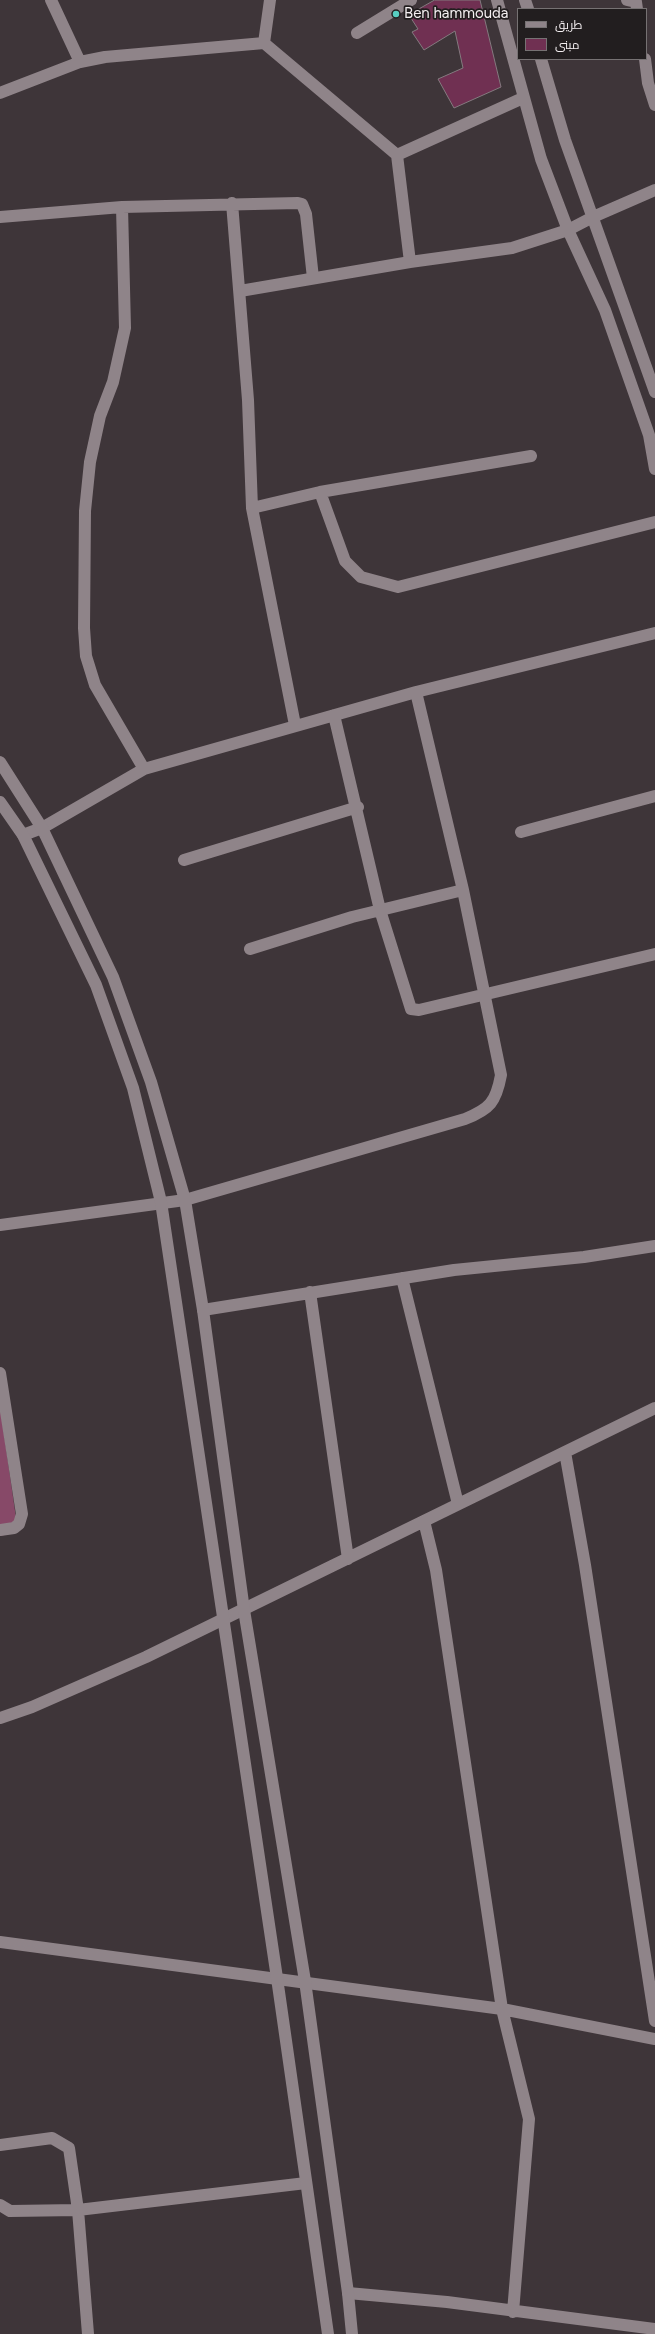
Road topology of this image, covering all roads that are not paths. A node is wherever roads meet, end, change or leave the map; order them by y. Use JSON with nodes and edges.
{"nodes":[{"id":1,"x":51,"y":0,"type":"edge"},
{"id":2,"x":270,"y":0,"type":"edge"},
{"id":3,"x":411,"y":0,"type":"edge"},
{"id":4,"x":497,"y":0,"type":"edge"},
{"id":5,"x":357,"y":33,"type":"dead end"},
{"id":6,"x":264,"y":43,"type":"junction"},
{"id":7,"x":541,"y":60,"type":"edge"},
{"id":8,"x":644,"y":60,"type":"edge"},
{"id":9,"x":80,"y":62,"type":"junction"},
{"id":10,"x":0,"y":93,"type":"edge"},
{"id":11,"x":523,"y":98,"type":"junction"},
{"id":12,"x":655,"y":105,"type":"edge"},
{"id":13,"x":397,"y":155,"type":"junction"},
{"id":14,"x":655,"y":190,"type":"edge"},
{"id":15,"x":232,"y":203,"type":"junction"},
{"id":16,"x":122,"y":208,"type":"junction"},
{"id":17,"x":0,"y":216,"type":"edge"},
{"id":18,"x":592,"y":217,"type":"junction"},
{"id":19,"x":568,"y":230,"type":"junction"},
{"id":20,"x":410,"y":262,"type":"junction"},
{"id":21,"x":313,"y":278,"type":"junction"},
{"id":22,"x":240,"y":291,"type":"junction"},
{"id":23,"x":655,"y":392,"type":"edge"},
{"id":24,"x":531,"y":456,"type":"dead end"},
{"id":25,"x":655,"y":469,"type":"edge"},
{"id":26,"x":320,"y":492,"type":"junction"},
{"id":27,"x":252,"y":508,"type":"junction"},
{"id":28,"x":655,"y":522,"type":"edge"},
{"id":29,"x":655,"y":633,"type":"edge"},
{"id":30,"x":416,"y":692,"type":"junction"},
{"id":31,"x":334,"y":715,"type":"junction"},
{"id":32,"x":295,"y":725,"type":"junction"},
{"id":33,"x":0,"y":762,"type":"edge"},
{"id":34,"x":144,"y":769,"type":"junction"},
{"id":35,"x":655,"y":796,"type":"edge"},
{"id":36,"x":0,"y":802,"type":"edge"},
{"id":37,"x":358,"y":807,"type":"junction"},
{"id":38,"x":42,"y":828,"type":"junction"},
{"id":39,"x":521,"y":832,"type":"dead end"},
{"id":40,"x":23,"y":836,"type":"junction"},
{"id":41,"x":184,"y":860,"type":"dead end"},
{"id":42,"x":462,"y":890,"type":"junction"},
{"id":43,"x":380,"y":910,"type":"junction"},
{"id":44,"x":250,"y":949,"type":"dead end"},
{"id":45,"x":655,"y":954,"type":"edge"},
{"id":46,"x":484,"y":994,"type":"junction"},
{"id":47,"x":185,"y":1200,"type":"junction"},
{"id":48,"x":162,"y":1202,"type":"junction"},
{"id":49,"x":0,"y":1225,"type":"edge"},
{"id":50,"x":655,"y":1246,"type":"edge"},
{"id":51,"x":402,"y":1278,"type":"junction"},
{"id":52,"x":310,"y":1292,"type":"junction"},
{"id":53,"x":203,"y":1310,"type":"junction"},
{"id":54,"x":0,"y":1373,"type":"edge"},
{"id":55,"x":655,"y":1408,"type":"edge"},
{"id":56,"x":565,"y":1452,"type":"junction"},
{"id":57,"x":458,"y":1504,"type":"junction"},
{"id":58,"x":424,"y":1521,"type":"junction"},
{"id":59,"x":0,"y":1530,"type":"edge"},
{"id":60,"x":348,"y":1559,"type":"junction"},
{"id":61,"x":244,"y":1610,"type":"junction"},
{"id":62,"x":222,"y":1620,"type":"junction"},
{"id":63,"x":0,"y":1718,"type":"edge"},
{"id":64,"x":0,"y":1942,"type":"edge"},
{"id":65,"x":277,"y":1978,"type":"junction"},
{"id":66,"x":305,"y":1981,"type":"junction"},
{"id":67,"x":502,"y":2009,"type":"junction"},
{"id":68,"x":655,"y":2021,"type":"edge"},
{"id":69,"x":655,"y":2039,"type":"edge"},
{"id":70,"x":0,"y":2145,"type":"edge"},
{"id":71,"x":306,"y":2183,"type":"junction"},
{"id":72,"x":0,"y":2205,"type":"edge"},
{"id":73,"x":78,"y":2210,"type":"junction"},
{"id":74,"x":348,"y":2293,"type":"junction"},
{"id":75,"x":513,"y":2312,"type":"junction"},
{"id":76,"x":597,"y":2328,"type":"edge"},
{"id":77,"x":655,"y":2329,"type":"edge"},
{"id":78,"x":88,"y":2334,"type":"edge"},
{"id":79,"x":328,"y":2334,"type":"edge"},
{"id":80,"x":352,"y":2334,"type":"edge"}],
"edges":[{"from":1,"to":9,"type":"street"},
{"from":2,"to":6,"type":"street"},
{"from":3,"to":5,"type":"street"},
{"from":4,"to":11,"type":"street"},
{"from":6,"to":9,"type":"street"},
{"from":6,"to":13,"type":"street"},
{"from":7,"to":18,"type":"street"},
{"from":8,"to":12,"type":"street"},
{"from":9,"to":10,"type":"street"},
{"from":11,"to":13,"type":"street"},
{"from":11,"to":19,"type":"street"},
{"from":13,"to":20,"type":"street"},
{"from":14,"to":18,"type":"street"},
{"from":15,"to":16,"type":"street"},
{"from":15,"to":21,"type":"street"},
{"from":15,"to":22,"type":"street"},
{"from":16,"to":17,"type":"street"},
{"from":16,"to":34,"type":"street"},
{"from":18,"to":19,"type":"street"},
{"from":18,"to":23,"type":"street"},
{"from":19,"to":20,"type":"street"},
{"from":19,"to":25,"type":"street"},
{"from":20,"to":21,"type":"street"},
{"from":21,"to":22,"type":"street"},
{"from":22,"to":27,"type":"street"},
{"from":24,"to":26,"type":"street"},
{"from":26,"to":27,"type":"street"},
{"from":26,"to":28,"type":"street"},
{"from":27,"to":32,"type":"street"},
{"from":29,"to":30,"type":"street"},
{"from":30,"to":31,"type":"street"},
{"from":30,"to":42,"type":"street"},
{"from":31,"to":32,"type":"street"},
{"from":31,"to":37,"type":"street"},
{"from":32,"to":34,"type":"street"},
{"from":33,"to":38,"type":"street"},
{"from":34,"to":38,"type":"street"},
{"from":35,"to":39,"type":"street"},
{"from":36,"to":40,"type":"street"},
{"from":37,"to":41,"type":"street"},
{"from":37,"to":43,"type":"street"},
{"from":38,"to":40,"type":"street"},
{"from":38,"to":47,"type":"street"},
{"from":40,"to":48,"type":"street"},
{"from":42,"to":43,"type":"street"},
{"from":42,"to":46,"type":"street"},
{"from":43,"to":44,"type":"street"},
{"from":43,"to":46,"type":"street"},
{"from":45,"to":46,"type":"street"},
{"from":46,"to":47,"type":"street"},
{"from":47,"to":48,"type":"street"},
{"from":47,"to":53,"type":"street"},
{"from":48,"to":49,"type":"street"},
{"from":48,"to":62,"type":"street"},
{"from":50,"to":51,"type":"street"},
{"from":51,"to":52,"type":"street"},
{"from":51,"to":57,"type":"street"},
{"from":52,"to":53,"type":"street"},
{"from":52,"to":60,"type":"street"},
{"from":53,"to":61,"type":"street"},
{"from":54,"to":59,"type":"street"},
{"from":55,"to":56,"type":"street"},
{"from":56,"to":57,"type":"street"},
{"from":56,"to":68,"type":"street"},
{"from":57,"to":58,"type":"street"},
{"from":58,"to":60,"type":"street"},
{"from":58,"to":67,"type":"street"},
{"from":60,"to":61,"type":"street"},
{"from":61,"to":62,"type":"street"},
{"from":61,"to":66,"type":"street"},
{"from":62,"to":63,"type":"street"},
{"from":62,"to":65,"type":"street"},
{"from":64,"to":65,"type":"street"},
{"from":65,"to":66,"type":"street"},
{"from":65,"to":71,"type":"street"},
{"from":66,"to":67,"type":"street"},
{"from":66,"to":74,"type":"street"},
{"from":67,"to":69,"type":"street"},
{"from":67,"to":75,"type":"street"},
{"from":70,"to":73,"type":"street"},
{"from":71,"to":73,"type":"street"},
{"from":71,"to":79,"type":"street"},
{"from":72,"to":73,"type":"street"},
{"from":73,"to":78,"type":"street"},
{"from":74,"to":75,"type":"street"},
{"from":74,"to":80,"type":"street"},
{"from":75,"to":76,"type":"street"},
{"from":76,"to":77,"type":"street"}]}
